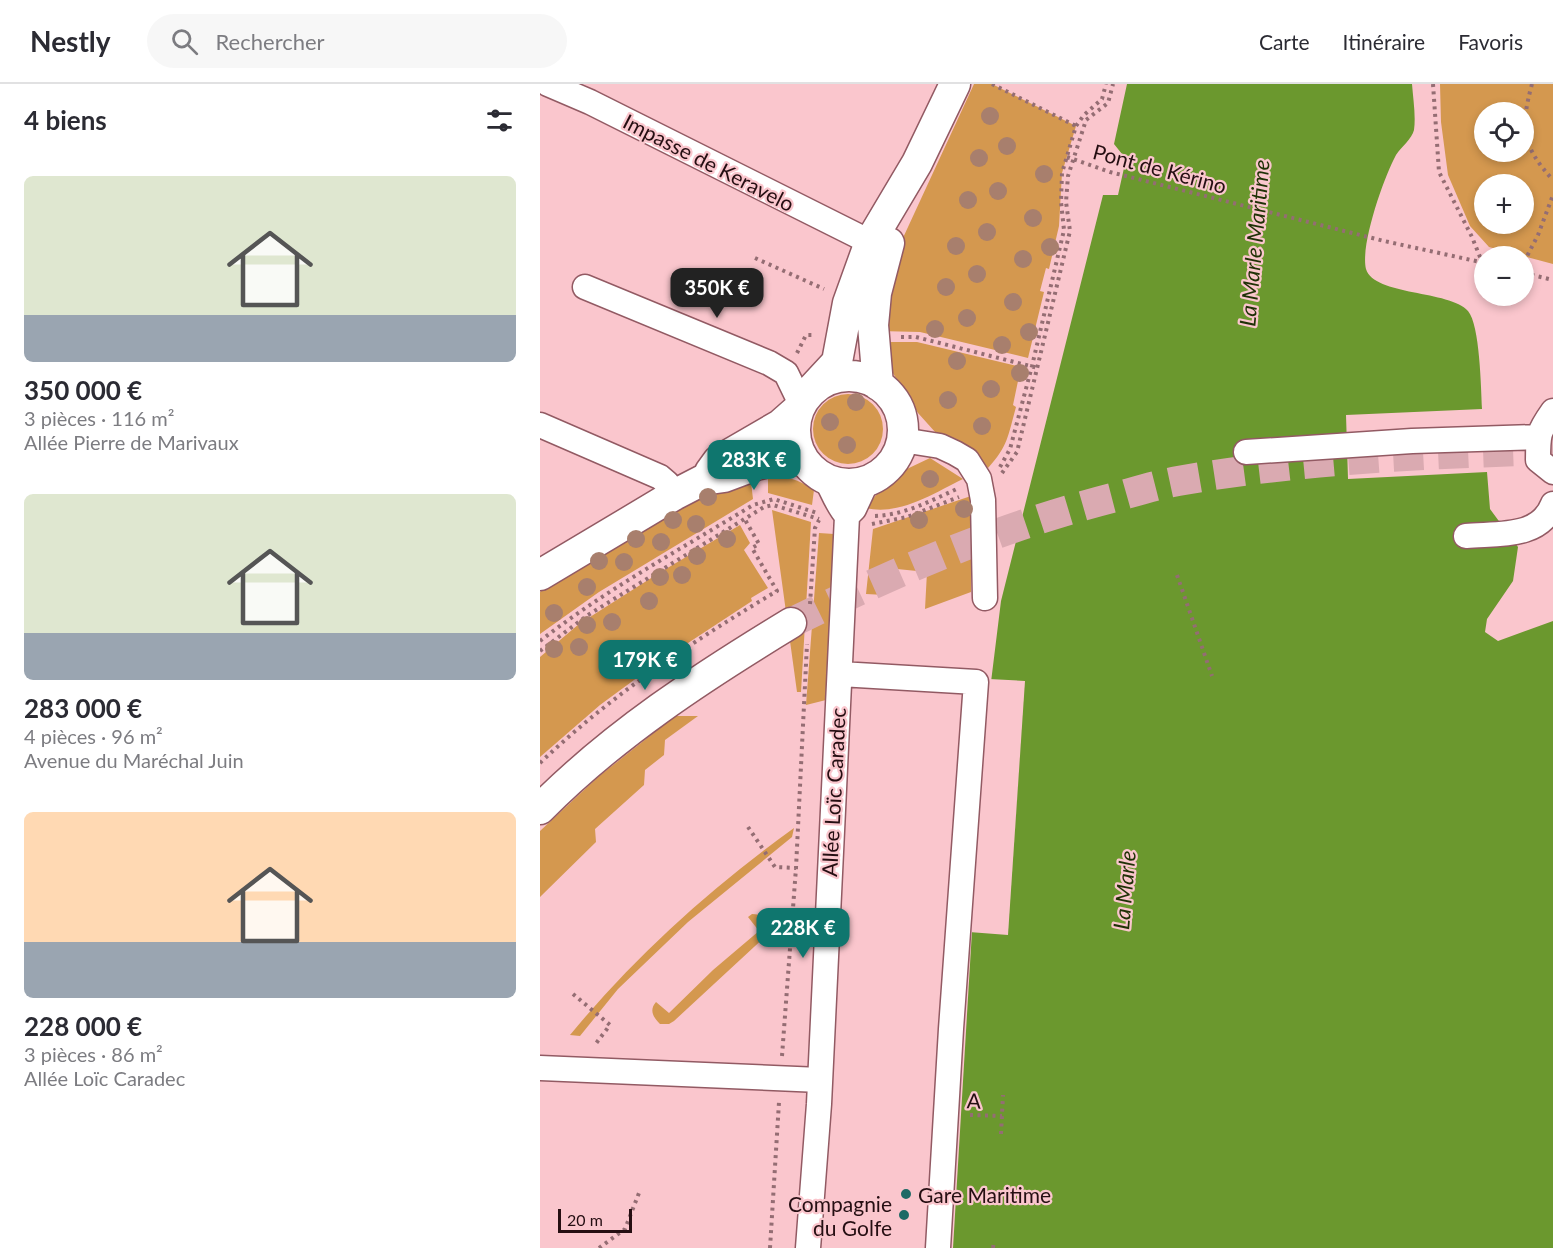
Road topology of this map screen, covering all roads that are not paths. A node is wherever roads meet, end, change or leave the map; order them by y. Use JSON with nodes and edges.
{"nodes":[{"id":1,"x":548,"y":84,"type":"edge"},
{"id":2,"x":955,"y":84,"type":"edge"},
{"id":3,"x":917,"y":163,"type":"junction"},
{"id":4,"x":870,"y":242,"type":"junction"},
{"id":5,"x":585,"y":287,"type":"dead end"},
{"id":6,"x":878,"y":385,"type":"junction"},
{"id":7,"x":803,"y":401,"type":"junction"},
{"id":8,"x":1553,"y":411,"type":"edge"},
{"id":9,"x":540,"y":425,"type":"edge"},
{"id":10,"x":1538,"y":436,"type":"junction"},
{"id":11,"x":902,"y":440,"type":"junction"},
{"id":12,"x":1246,"y":452,"type":"dead end"},
{"id":13,"x":803,"y":460,"type":"junction"},
{"id":14,"x":1553,"y":472,"type":"edge"},
{"id":15,"x":826,"y":479,"type":"junction"},
{"id":16,"x":703,"y":480,"type":"junction"},
{"id":17,"x":867,"y":481,"type":"junction"},
{"id":18,"x":674,"y":495,"type":"junction"},
{"id":19,"x":1553,"y":504,"type":"edge"},
{"id":20,"x":861,"y":520,"type":"junction"},
{"id":21,"x":1466,"y":536,"type":"dead end"},
{"id":22,"x":540,"y":575,"type":"edge"},
{"id":23,"x":985,"y":598,"type":"dead end"},
{"id":24,"x":791,"y":623,"type":"tunnel mouth"},
{"id":25,"x":840,"y":674,"type":"junction"},
{"id":26,"x":540,"y":809,"type":"edge"},
{"id":27,"x":540,"y":1068,"type":"edge"},
{"id":28,"x":820,"y":1080,"type":"junction"},
{"id":29,"x":808,"y":1248,"type":"edge"},
{"id":30,"x":938,"y":1248,"type":"edge"}],
"edges":[{"from":1,"to":4,"type":"street","name":"Impasse de Keravelo"},
{"from":2,"to":3,"type":"main road"},
{"from":3,"to":4,"type":"main road"},
{"from":3,"to":6,"type":"main road"},
{"from":4,"to":7,"type":"main road"},
{"from":5,"to":7,"type":"street"},
{"from":6,"to":7,"type":"main road"},
{"from":6,"to":11,"type":"main road"},
{"from":7,"to":13,"type":"main road"},
{"from":7,"to":16,"type":"main road"},
{"from":8,"to":10,"type":"street"},
{"from":9,"to":18,"type":"street"},
{"from":10,"to":12,"type":"street"},
{"from":10,"to":14,"type":"street"},
{"from":11,"to":17,"type":"main road"},
{"from":11,"to":23,"type":"street"},
{"from":13,"to":15,"type":"main road"},
{"from":13,"to":16,"type":"main road"},
{"from":15,"to":17,"type":"main road"},
{"from":15,"to":20,"type":"street"},
{"from":16,"to":18,"type":"main road"},
{"from":17,"to":20,"type":"street","name":"Allée Loïc Caradec"},
{"from":18,"to":22,"type":"main road"},
{"from":19,"to":21,"type":"street"},
{"from":20,"to":25,"type":"street","name":"Allée Loïc Caradec"},
{"from":24,"to":26,"type":"main road"},
{"from":25,"to":28,"type":"street","name":"Allée Loïc Caradec"},
{"from":25,"to":30,"type":"street"},
{"from":27,"to":28,"type":"street"},
{"from":28,"to":29,"type":"street","name":"Allée Loïc Caradec"}]}
